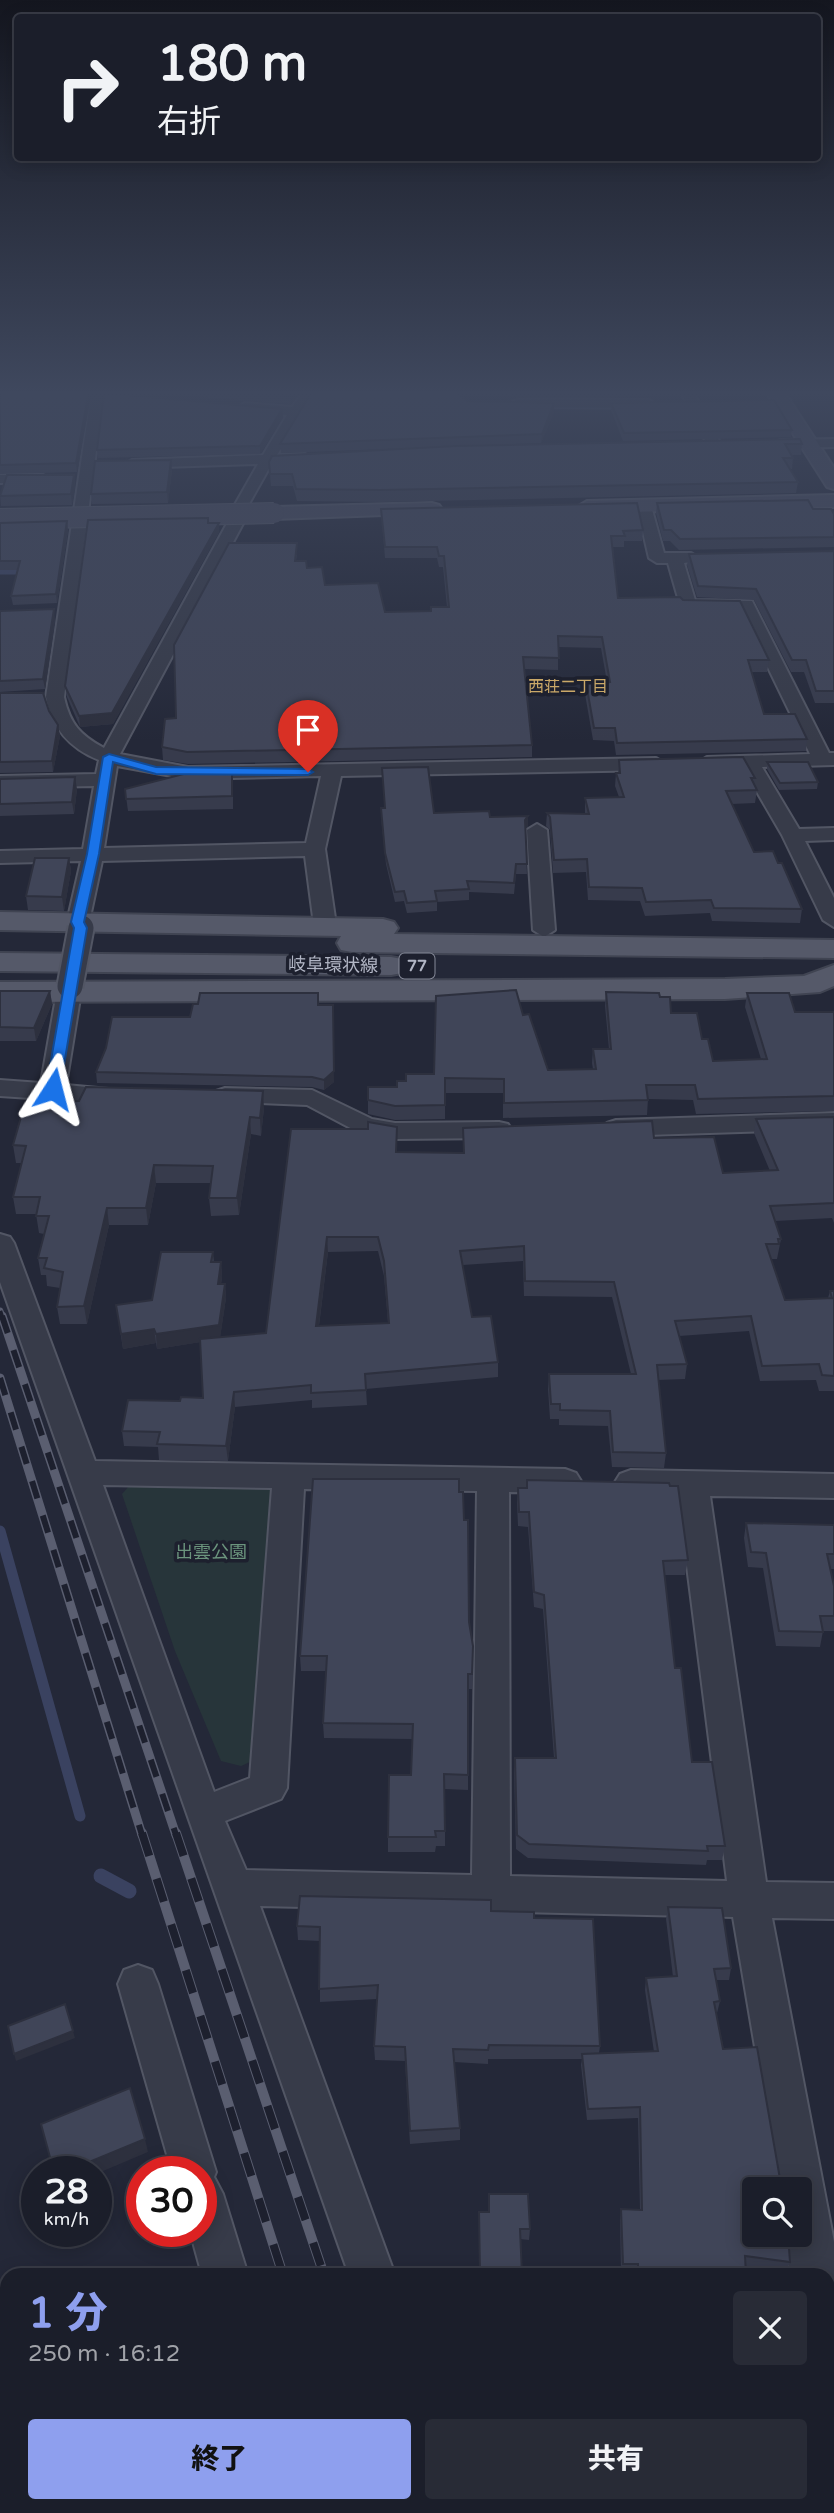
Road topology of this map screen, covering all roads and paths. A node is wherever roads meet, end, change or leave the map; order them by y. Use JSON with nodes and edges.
{"nodes":[{"id":1,"x":81,"y":507,"type":"edge"},
{"id":2,"x":242,"y":507,"type":"edge"},
{"id":3,"x":644,"y":507,"type":"edge"},
{"id":4,"x":447,"y":509,"type":"edge"},
{"id":5,"x":386,"y":510,"type":"junction"},
{"id":6,"x":239,"y":513,"type":"junction"},
{"id":7,"x":0,"y":517,"type":"edge"},
{"id":8,"x":79,"y":517,"type":"junction"},
{"id":9,"x":675,"y":558,"type":"junction"},
{"id":10,"x":701,"y":558,"type":"edge"},
{"id":11,"x":109,"y":757,"type":"junction"},
{"id":12,"x":828,"y":760,"type":"edge"},
{"id":13,"x":749,"y":761,"type":"junction"},
{"id":14,"x":332,"y":772,"type":"junction"},
{"id":15,"x":105,"y":780,"type":"junction"},
{"id":16,"x":0,"y":782,"type":"edge"},
{"id":17,"x":537,"y":830,"type":"dead end"},
{"id":18,"x":834,"y":834,"type":"edge"},
{"id":19,"x":792,"y":835,"type":"junction"},
{"id":20,"x":315,"y":849,"type":"junction"},
{"id":21,"x":93,"y":854,"type":"junction"},
{"id":22,"x":0,"y":857,"type":"edge"},
{"id":23,"x":0,"y":921,"type":"edge"},
{"id":24,"x":79,"y":925,"type":"junction"},
{"id":25,"x":325,"y":925,"type":"junction"},
{"id":26,"x":544,"y":930,"type":"junction"},
{"id":27,"x":0,"y":939,"type":"edge"},
{"id":28,"x":833,"y":953,"type":"edge"},
{"id":29,"x":0,"y":962,"type":"edge"},
{"id":30,"x":69,"y":990,"type":"junction"},
{"id":31,"x":0,"y":992,"type":"edge"},
{"id":32,"x":0,"y":1088,"type":"edge"},
{"id":33,"x":53,"y":1089,"type":"junction"},
{"id":34,"x":143,"y":1096,"type":"edge"},
{"id":35,"x":196,"y":1096,"type":"edge"},
{"id":36,"x":834,"y":1121,"type":"edge"},
{"id":37,"x":590,"y":1129,"type":"edge"},
{"id":38,"x":520,"y":1130,"type":"edge"},
{"id":39,"x":0,"y":1243,"type":"edge"},
{"id":40,"x":83,"y":1473,"type":"junction"},
{"id":41,"x":289,"y":1475,"type":"junction"},
{"id":42,"x":493,"y":1480,"type":"junction"},
{"id":43,"x":692,"y":1483,"type":"junction"},
{"id":44,"x":834,"y":1486,"type":"edge"},
{"id":45,"x":203,"y":1813,"type":"junction"},
{"id":46,"x":233,"y":1888,"type":"junction"},
{"id":47,"x":491,"y":1893,"type":"junction"},
{"id":48,"x":749,"y":1897,"type":"junction"},
{"id":49,"x":834,"y":1901,"type":"edge"},
{"id":50,"x":138,"y":1984,"type":"dead end"},
{"id":51,"x":189,"y":2156,"type":"edge"},
{"id":52,"x":217,"y":2246,"type":"edge"},
{"id":53,"x":224,"y":2268,"type":"edge"},
{"id":54,"x":369,"y":2268,"type":"edge"},
{"id":55,"x":812,"y":2268,"type":"edge"}],
"edges":[{"from":1,"to":8,"type":"street"},
{"from":2,"to":6,"type":"street"},
{"from":3,"to":9,"type":"street"},
{"from":4,"to":5,"type":"street"},
{"from":5,"to":6,"type":"street"},
{"from":5,"to":7,"type":"street","bridge":true},
{"from":6,"to":8,"type":"street"},
{"from":6,"to":11,"type":"street"},
{"from":7,"to":8,"type":"street"},
{"from":8,"to":11,"type":"street"},
{"from":9,"to":10,"type":"street"},
{"from":9,"to":12,"type":"street"},
{"from":11,"to":14,"type":"street"},
{"from":11,"to":15,"type":"street"},
{"from":12,"to":13,"type":"street"},
{"from":13,"to":14,"type":"street"},
{"from":13,"to":19,"type":"street"},
{"from":14,"to":20,"type":"street"},
{"from":15,"to":16,"type":"street"},
{"from":15,"to":21,"type":"street"},
{"from":17,"to":26,"type":"street"},
{"from":18,"to":19,"type":"street"},
{"from":19,"to":28,"type":"street"},
{"from":20,"to":21,"type":"street"},
{"from":20,"to":25,"type":"street"},
{"from":21,"to":22,"type":"street"},
{"from":21,"to":24,"type":"street"},
{"from":23,"to":24,"type":"main road"},
{"from":24,"to":25,"type":"main road"},
{"from":24,"to":30,"type":"street","bridge":true},
{"from":25,"to":26,"type":"main road"},
{"from":26,"to":28,"type":"main road"},
{"from":27,"to":28,"type":"main road","name":"岐阜環状線","number":"77"},
{"from":28,"to":29,"type":"main road","name":"岐阜環状線","number":"77"},
{"from":28,"to":30,"type":"main road"},
{"from":30,"to":31,"type":"main road"},
{"from":30,"to":33,"type":"street"},
{"from":32,"to":33,"type":"street"},
{"from":33,"to":34,"type":"street"},
{"from":35,"to":38,"type":"street"},
{"from":36,"to":37,"type":"street"},
{"from":39,"to":40,"type":"street"},
{"from":40,"to":41,"type":"street"},
{"from":40,"to":45,"type":"street"},
{"from":41,"to":42,"type":"street"},
{"from":41,"to":45,"type":"street"},
{"from":42,"to":43,"type":"street"},
{"from":42,"to":47,"type":"street"},
{"from":43,"to":44,"type":"street"},
{"from":43,"to":48,"type":"street"},
{"from":45,"to":46,"type":"street"},
{"from":46,"to":47,"type":"street"},
{"from":46,"to":54,"type":"street"},
{"from":47,"to":48,"type":"street"},
{"from":48,"to":49,"type":"street"},
{"from":48,"to":55,"type":"street"},
{"from":50,"to":51,"type":"street"},
{"from":52,"to":53,"type":"street"}]}
